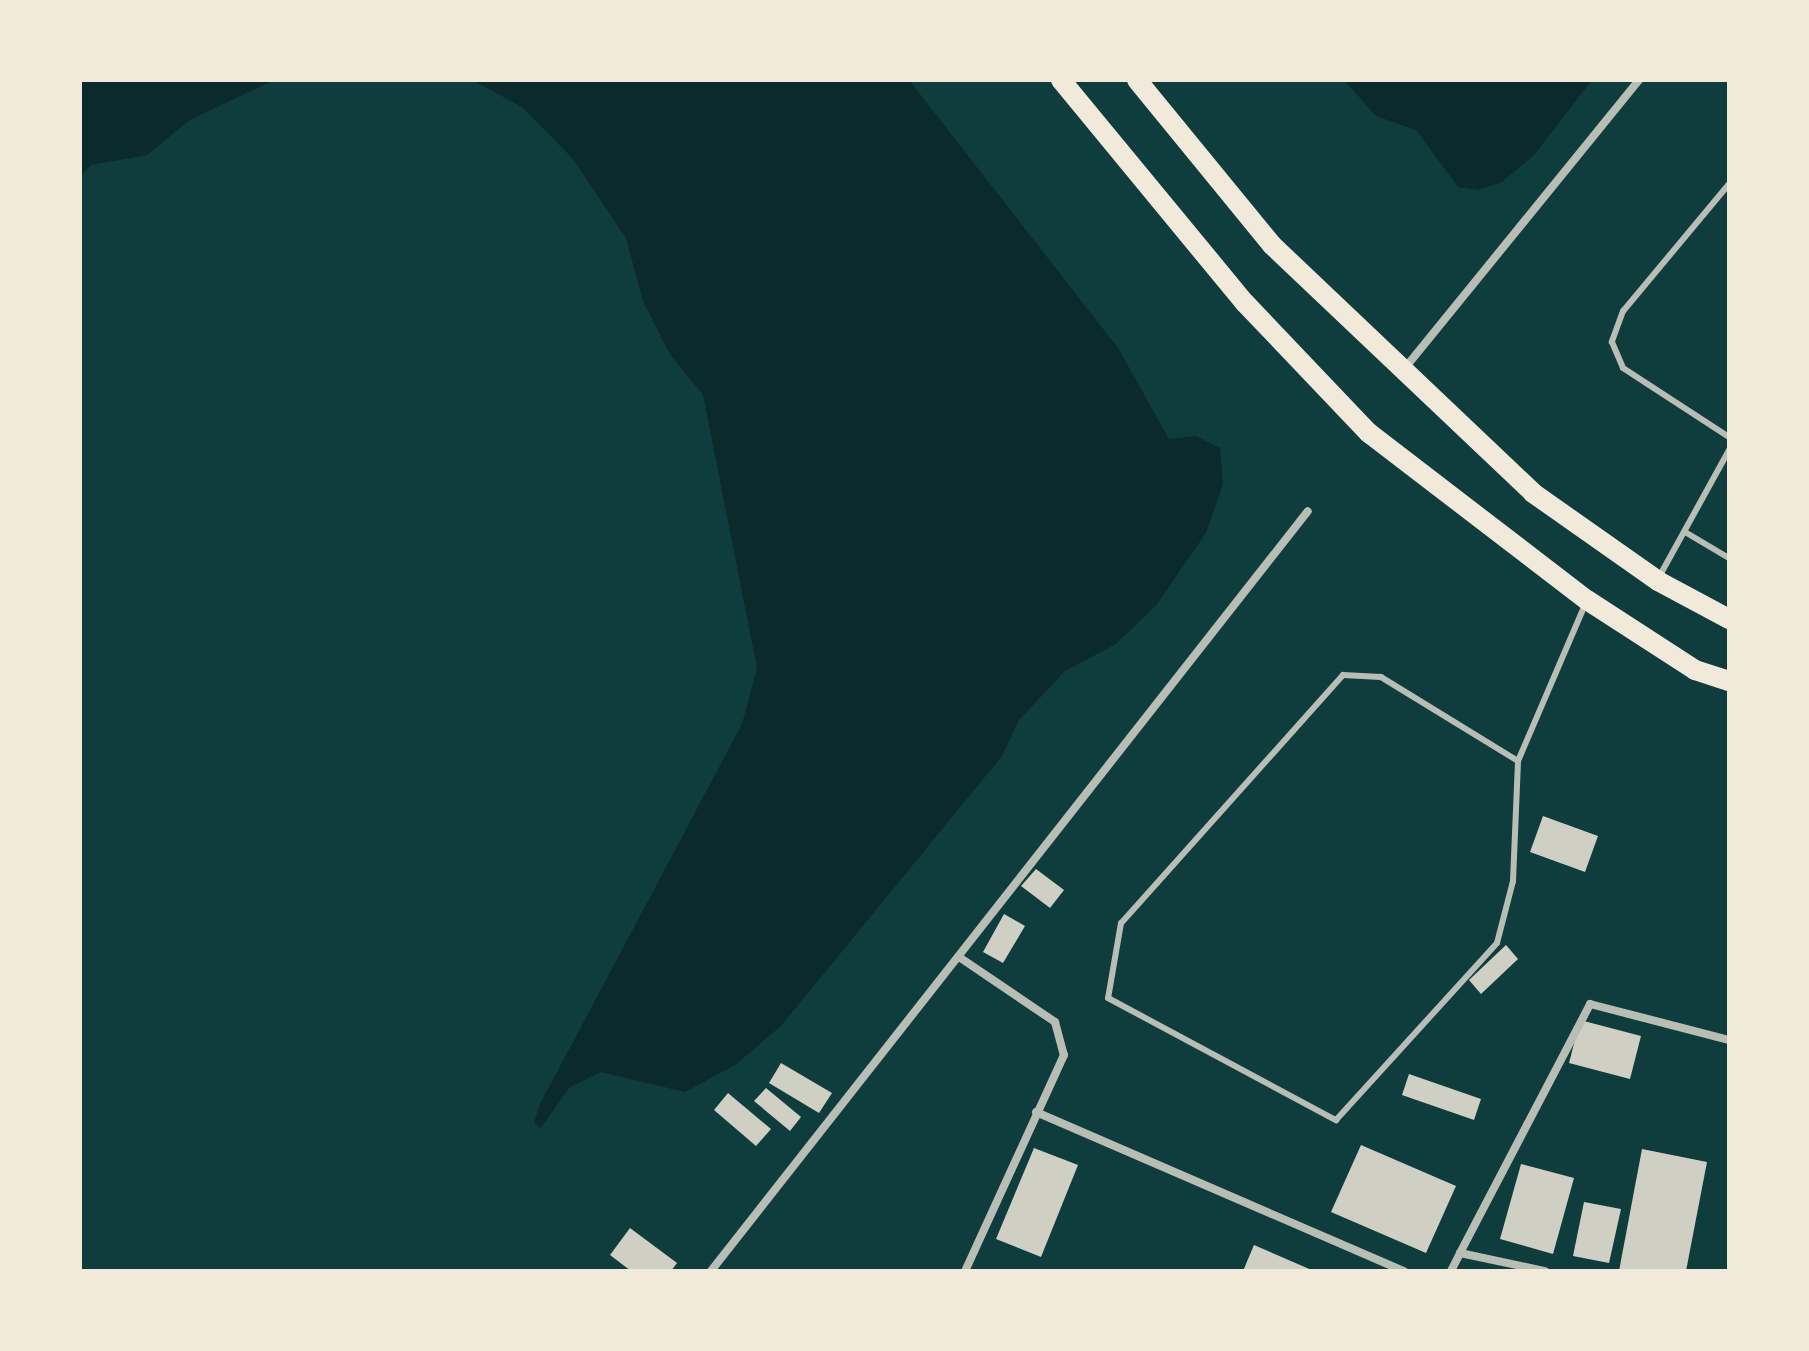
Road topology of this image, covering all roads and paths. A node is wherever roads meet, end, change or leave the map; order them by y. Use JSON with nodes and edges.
{"nodes":[{"id":1,"x":1061,"y":80,"type":"edge"},
{"id":2,"x":1137,"y":80,"type":"edge"},
{"id":3,"x":1639,"y":80,"type":"edge"},
{"id":4,"x":1729,"y":184,"type":"edge"},
{"id":5,"x":1404,"y":370,"type":"junction"},
{"id":6,"x":1729,"y":437,"type":"edge"},
{"id":7,"x":1729,"y":450,"type":"edge"},
{"id":8,"x":1308,"y":511,"type":"dead end"},
{"id":9,"x":1685,"y":532,"type":"junction"},
{"id":10,"x":1729,"y":558,"type":"edge"},
{"id":11,"x":1658,"y":581,"type":"junction"},
{"id":12,"x":1587,"y":600,"type":"junction"},
{"id":13,"x":1729,"y":619,"type":"edge"},
{"id":14,"x":1729,"y":681,"type":"edge"},
{"id":15,"x":1518,"y":761,"type":"junction"},
{"id":16,"x":959,"y":957,"type":"junction"},
{"id":17,"x":1729,"y":1040,"type":"edge"},
{"id":18,"x":1036,"y":1112,"type":"junction"},
{"id":19,"x":1460,"y":1253,"type":"junction"},
{"id":20,"x":711,"y":1271,"type":"edge"},
{"id":21,"x":965,"y":1271,"type":"edge"},
{"id":22,"x":1404,"y":1271,"type":"edge"},
{"id":23,"x":1451,"y":1271,"type":"edge"},
{"id":24,"x":1545,"y":1271,"type":"edge"}],
"edges":[{"from":1,"to":12,"type":"main road"},
{"from":2,"to":5,"type":"main road"},
{"from":3,"to":5,"type":"street"},
{"from":4,"to":6,"type":"lane"},
{"from":5,"to":11,"type":"main road"},
{"from":7,"to":9,"type":"lane"},
{"from":8,"to":16,"type":"street"},
{"from":9,"to":10,"type":"lane"},
{"from":9,"to":11,"type":"lane"},
{"from":11,"to":13,"type":"main road"},
{"from":12,"to":14,"type":"main road"},
{"from":12,"to":15,"type":"lane"},
{"from":15,"to":15,"type":"lane"},
{"from":16,"to":18,"type":"street"},
{"from":16,"to":20,"type":"street"},
{"from":17,"to":19,"type":"street"},
{"from":18,"to":21,"type":"street"},
{"from":18,"to":22,"type":"street"},
{"from":19,"to":23,"type":"street"},
{"from":19,"to":24,"type":"street"}]}
